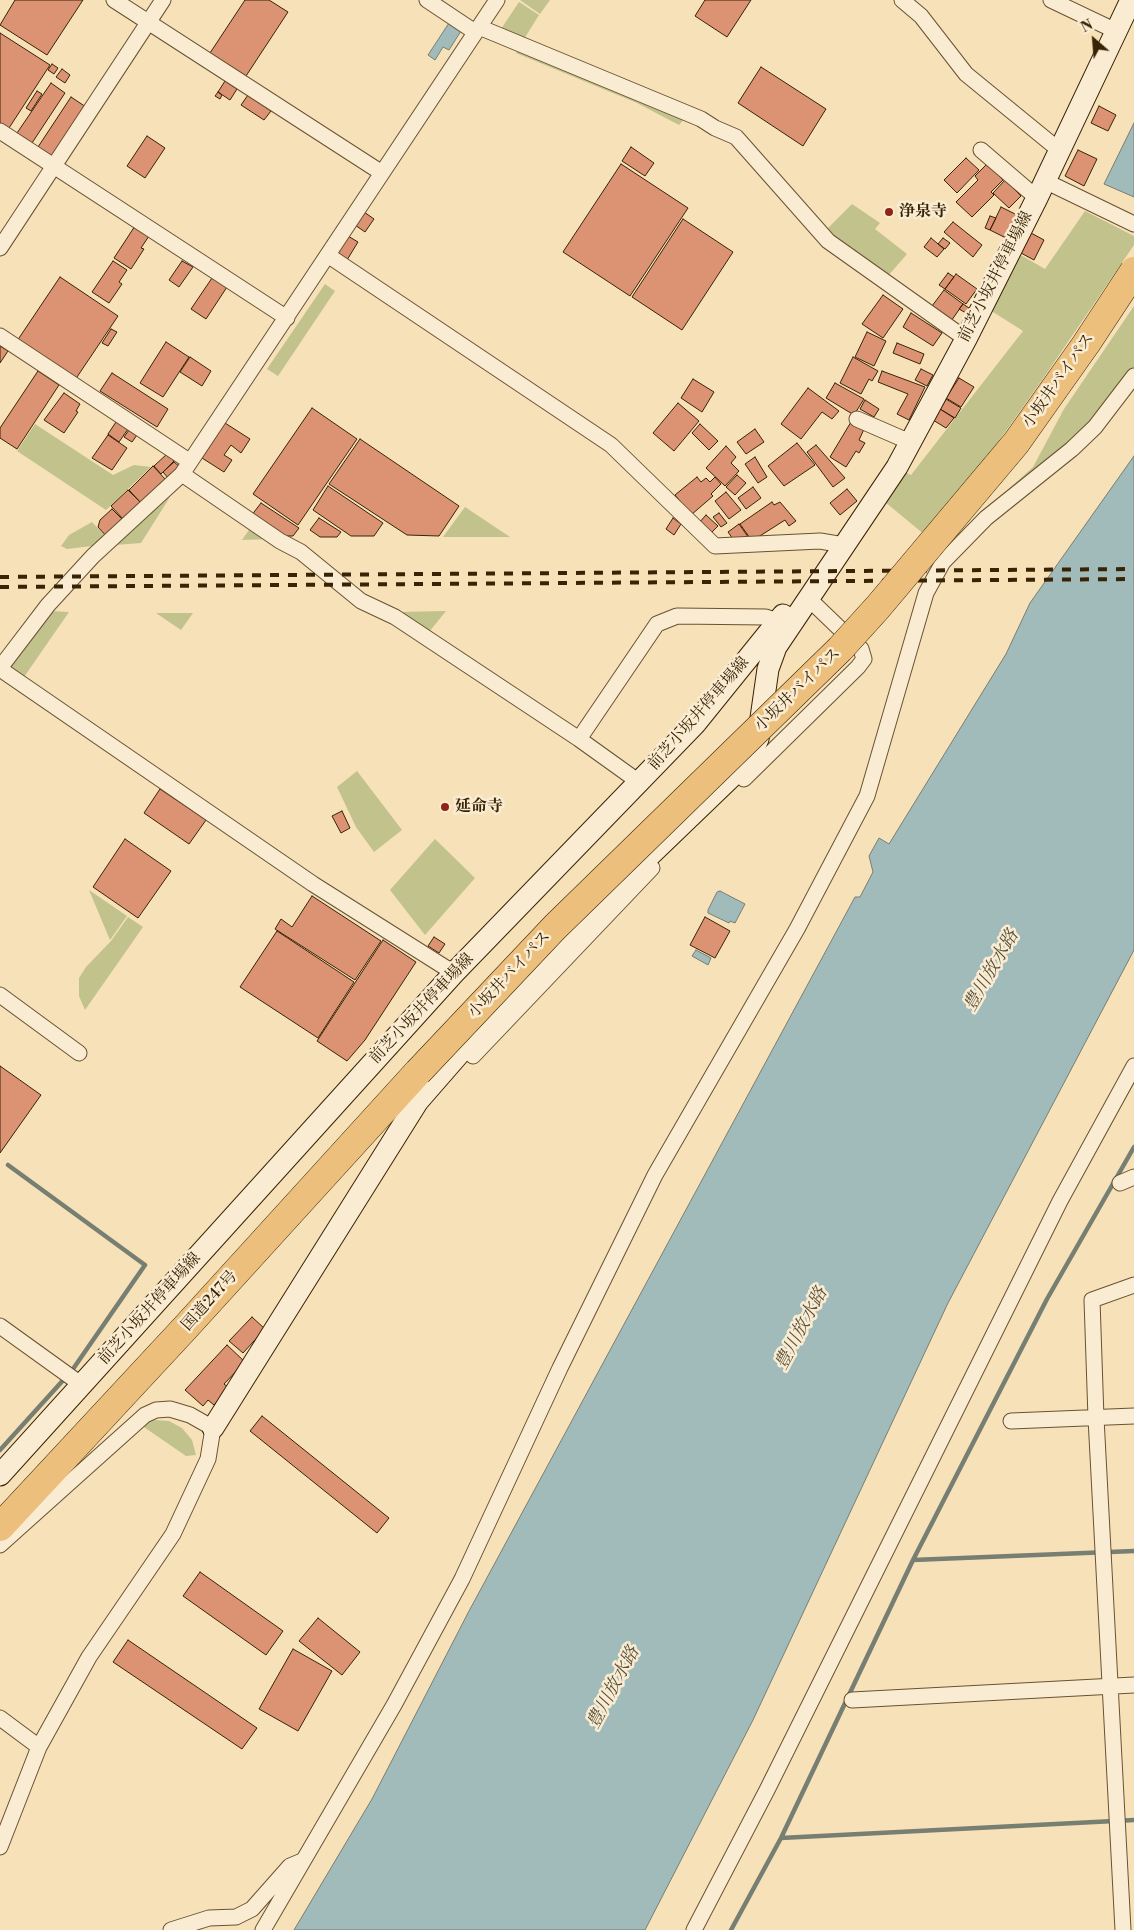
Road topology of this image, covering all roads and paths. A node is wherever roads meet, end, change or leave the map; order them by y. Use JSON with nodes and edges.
{"nodes":[{"id":1,"x":114,"y":0,"type":"edge"},
{"id":2,"x":163,"y":0,"type":"edge"},
{"id":3,"x":427,"y":0,"type":"edge"},
{"id":4,"x":496,"y":0,"type":"edge"},
{"id":5,"x":902,"y":0,"type":"edge"},
{"id":6,"x":1051,"y":0,"type":"edge"},
{"id":7,"x":1131,"y":0,"type":"edge"},
{"id":8,"x":148,"y":22,"type":"junction"},
{"id":9,"x":477,"y":30,"type":"junction"},
{"id":10,"x":1116,"y":31,"type":"junction"},
{"id":11,"x":0,"y":130,"type":"edge"},
{"id":12,"x":981,"y":150,"type":"dead end"},
{"id":13,"x":1059,"y":150,"type":"junction"},
{"id":14,"x":54,"y":166,"type":"junction"},
{"id":15,"x":382,"y":173,"type":"junction"},
{"id":16,"x":1041,"y":189,"type":"junction"},
{"id":17,"x":1134,"y":224,"type":"edge"},
{"id":18,"x":0,"y":248,"type":"edge"},
{"id":19,"x":329,"y":256,"type":"junction"},
{"id":20,"x":1134,"y":271,"type":"edge"},
{"id":21,"x":287,"y":318,"type":"junction"},
{"id":22,"x":0,"y":336,"type":"edge"},
{"id":23,"x":966,"y":339,"type":"junction"},
{"id":24,"x":1134,"y":376,"type":"edge"},
{"id":25,"x":857,"y":419,"type":"dead end"},
{"id":26,"x":910,"y":442,"type":"junction"},
{"id":27,"x":185,"y":468,"type":"junction"},
{"id":28,"x":844,"y":545,"type":"junction"},
{"id":29,"x":809,"y":599,"type":"junction"},
{"id":30,"x":778,"y":621,"type":"junction"},
{"id":31,"x":0,"y":668,"type":"edge"},
{"id":32,"x":579,"y":739,"type":"junction"},
{"id":33,"x":639,"y":782,"type":"junction"},
{"id":34,"x":454,"y":973,"type":"junction"},
{"id":35,"x":0,"y":995,"type":"edge"},
{"id":36,"x":463,"y":1047,"type":"junction"},
{"id":37,"x":79,"y":1053,"type":"dead end"},
{"id":38,"x":1134,"y":1066,"type":"edge"},
{"id":39,"x":418,"y":1072,"type":"joint"},
{"id":40,"x":1134,"y":1176,"type":"edge"},
{"id":41,"x":1120,"y":1183,"type":"dead end"},
{"id":42,"x":1134,"y":1285,"type":"edge"},
{"id":43,"x":0,"y":1326,"type":"edge"},
{"id":44,"x":82,"y":1384,"type":"junction"},
{"id":45,"x":1134,"y":1416,"type":"edge"},
{"id":46,"x":1096,"y":1418,"type":"junction"},
{"id":47,"x":1011,"y":1421,"type":"dead end"},
{"id":48,"x":213,"y":1428,"type":"junction"},
{"id":49,"x":0,"y":1475,"type":"edge"},
{"id":50,"x":0,"y":1527,"type":"edge"},
{"id":51,"x":0,"y":1545,"type":"edge"},
{"id":52,"x":1134,"y":1685,"type":"edge"},
{"id":53,"x":1111,"y":1686,"type":"junction"},
{"id":54,"x":852,"y":1700,"type":"dead end"},
{"id":55,"x":0,"y":1718,"type":"edge"},
{"id":56,"x":39,"y":1747,"type":"junction"},
{"id":57,"x":0,"y":1846,"type":"edge"},
{"id":58,"x":303,"y":1861,"type":"junction"},
{"id":59,"x":171,"y":1930,"type":"edge"},
{"id":60,"x":263,"y":1930,"type":"edge"},
{"id":61,"x":694,"y":1930,"type":"edge"},
{"id":62,"x":1123,"y":1930,"type":"edge"}],
"edges":[{"from":1,"to":8,"type":"street"},
{"from":2,"to":8,"type":"street"},
{"from":3,"to":9,"type":"street"},
{"from":4,"to":9,"type":"street"},
{"from":5,"to":13,"type":"street"},
{"from":6,"to":10,"type":"street"},
{"from":7,"to":10,"type":"main road","name":"前芝小坂井停車場線"},
{"from":8,"to":14,"type":"street"},
{"from":8,"to":15,"type":"street"},
{"from":9,"to":15,"type":"street"},
{"from":9,"to":23,"type":"street"},
{"from":10,"to":13,"type":"main road","name":"前芝小坂井停車場線"},
{"from":11,"to":14,"type":"street"},
{"from":12,"to":16,"type":"street"},
{"from":13,"to":16,"type":"main road","name":"前芝小坂井停車場線"},
{"from":14,"to":18,"type":"street"},
{"from":14,"to":21,"type":"street"},
{"from":15,"to":19,"type":"street"},
{"from":16,"to":17,"type":"street"},
{"from":16,"to":23,"type":"main road","name":"前芝小坂井停車場線"},
{"from":19,"to":21,"type":"street"},
{"from":19,"to":28,"type":"street"},
{"from":20,"to":39,"type":"highway","name":"小坂井バイパス","bridge":true},
{"from":21,"to":27,"type":"street"},
{"from":22,"to":27,"type":"street"},
{"from":23,"to":26,"type":"main road","name":"前芝小坂井停車場線"},
{"from":24,"to":58,"type":"street"},
{"from":25,"to":26,"type":"street"},
{"from":26,"to":28,"type":"main road","name":"前芝小坂井停車場線"},
{"from":27,"to":31,"type":"street"},
{"from":27,"to":32,"type":"street"},
{"from":28,"to":29,"type":"main road","name":"前芝小坂井停車場線"},
{"from":28,"to":30,"type":"main road","name":"前芝小坂井停車場線"},
{"from":29,"to":36,"type":"main road","name":"前芝小坂井停車場線"},
{"from":29,"to":36,"type":"street"},
{"from":30,"to":32,"type":"street"},
{"from":30,"to":33,"type":"main road","name":"前芝小坂井停車場線"},
{"from":31,"to":34,"type":"street"},
{"from":32,"to":33,"type":"street"},
{"from":33,"to":34,"type":"main road","name":"前芝小坂井停車場線"},
{"from":34,"to":44,"type":"main road","name":"前芝小坂井停車場線"},
{"from":35,"to":37,"type":"street"},
{"from":36,"to":48,"type":"main road","name":"前芝小坂井停車場線"},
{"from":38,"to":61,"type":"street"},
{"from":39,"to":50,"type":"highway","name":"国道247号"},
{"from":40,"to":41,"type":"street"},
{"from":42,"to":46,"type":"street"},
{"from":43,"to":44,"type":"street"},
{"from":44,"to":49,"type":"main road","name":"前芝小坂井停車場線"},
{"from":45,"to":46,"type":"street"},
{"from":46,"to":47,"type":"street"},
{"from":46,"to":53,"type":"street"},
{"from":48,"to":51,"type":"street"},
{"from":48,"to":56,"type":"street"},
{"from":52,"to":53,"type":"street"},
{"from":53,"to":54,"type":"street"},
{"from":53,"to":62,"type":"street"},
{"from":55,"to":56,"type":"street"},
{"from":56,"to":57,"type":"street"},
{"from":58,"to":59,"type":"street"},
{"from":58,"to":60,"type":"street"}]}
